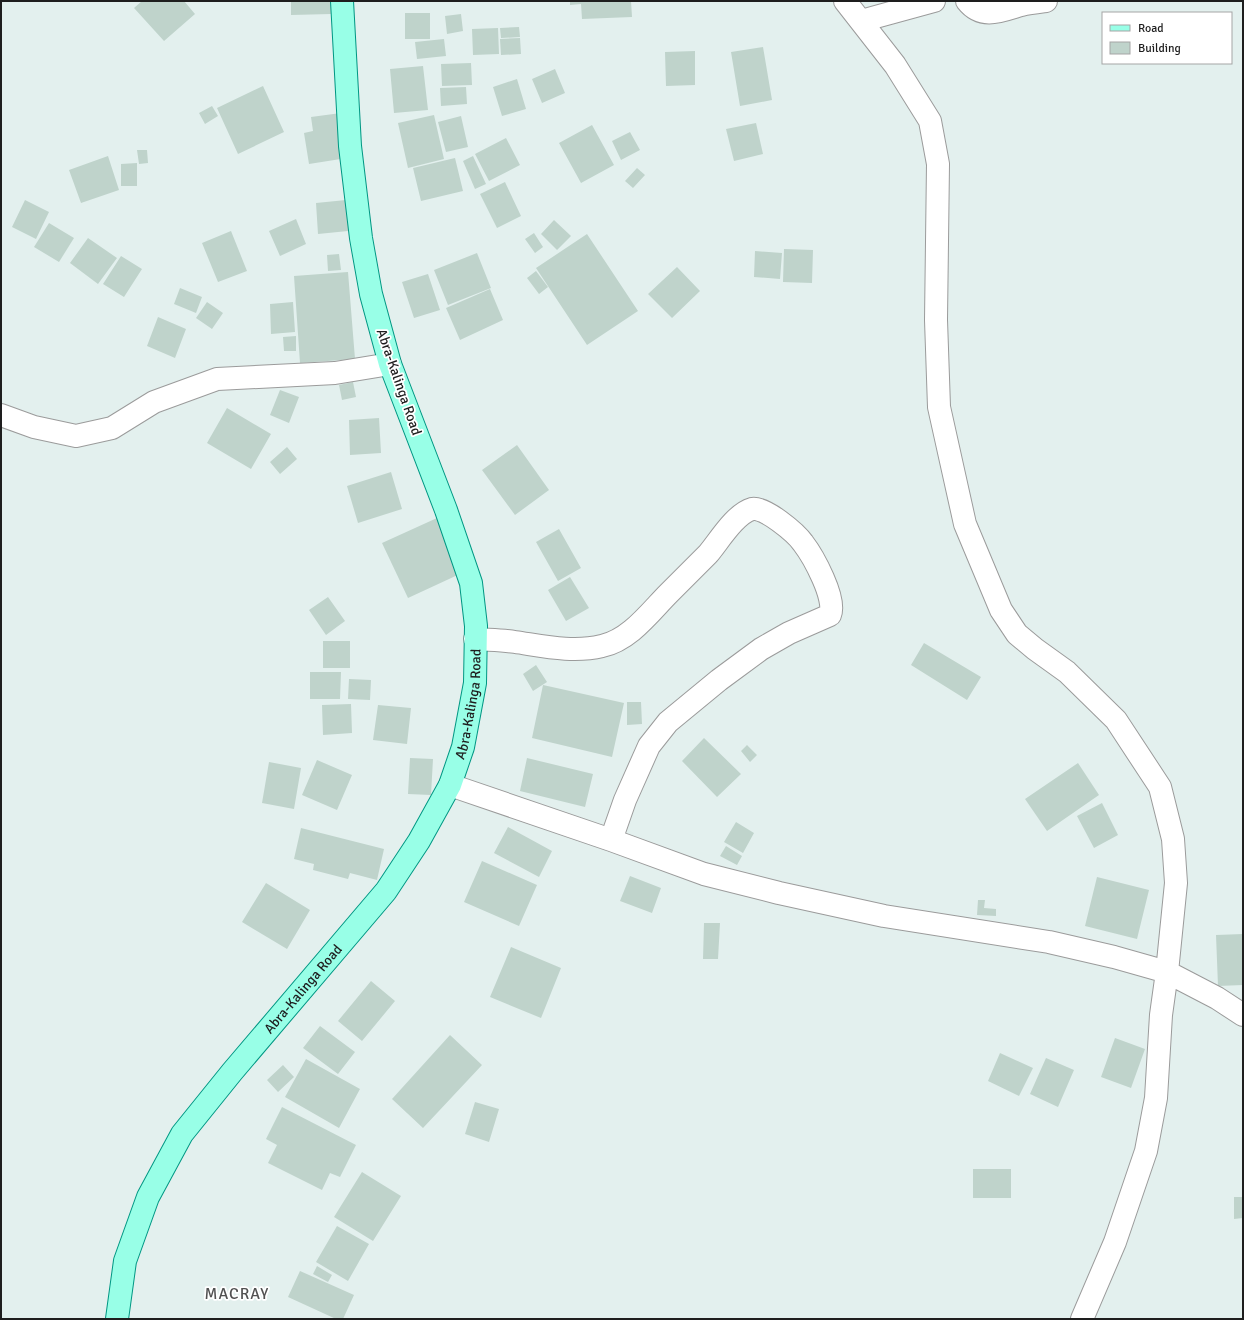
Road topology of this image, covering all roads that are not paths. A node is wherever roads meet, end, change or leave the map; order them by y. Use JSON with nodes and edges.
{"nodes":[{"id":1,"x":342,"y":1,"type":"edge"},
{"id":2,"x":845,"y":1,"type":"edge"},
{"id":3,"x":934,"y":1,"type":"edge"},
{"id":4,"x":967,"y":1,"type":"edge"},
{"id":5,"x":1046,"y":1,"type":"edge"},
{"id":6,"x":861,"y":21,"type":"junction"},
{"id":7,"x":390,"y":364,"type":"junction"},
{"id":8,"x":1,"y":415,"type":"edge"},
{"id":9,"x":475,"y":639,"type":"junction"},
{"id":10,"x":450,"y":785,"type":"junction"},
{"id":11,"x":611,"y":840,"type":"junction"},
{"id":12,"x":1167,"y":972,"type":"junction"},
{"id":13,"x":1243,"y":1015,"type":"edge"},
{"id":14,"x":117,"y":1319,"type":"edge"},
{"id":15,"x":1082,"y":1319,"type":"edge"}],
"edges":[{"from":1,"to":7,"type":"main road","name":"Abra-Kalinga Road"},
{"from":2,"to":6,"type":"street"},
{"from":3,"to":6,"type":"street"},
{"from":4,"to":5,"type":"street"},
{"from":6,"to":12,"type":"street"},
{"from":7,"to":8,"type":"street"},
{"from":7,"to":9,"type":"main road","name":"Abra-Kalinga Road"},
{"from":9,"to":10,"type":"main road","name":"Abra-Kalinga Road"},
{"from":9,"to":11,"type":"street"},
{"from":10,"to":11,"type":"street"},
{"from":10,"to":14,"type":"main road","name":"Abra-Kalinga Road"},
{"from":11,"to":12,"type":"street"},
{"from":12,"to":13,"type":"street"},
{"from":12,"to":15,"type":"street"}]}
